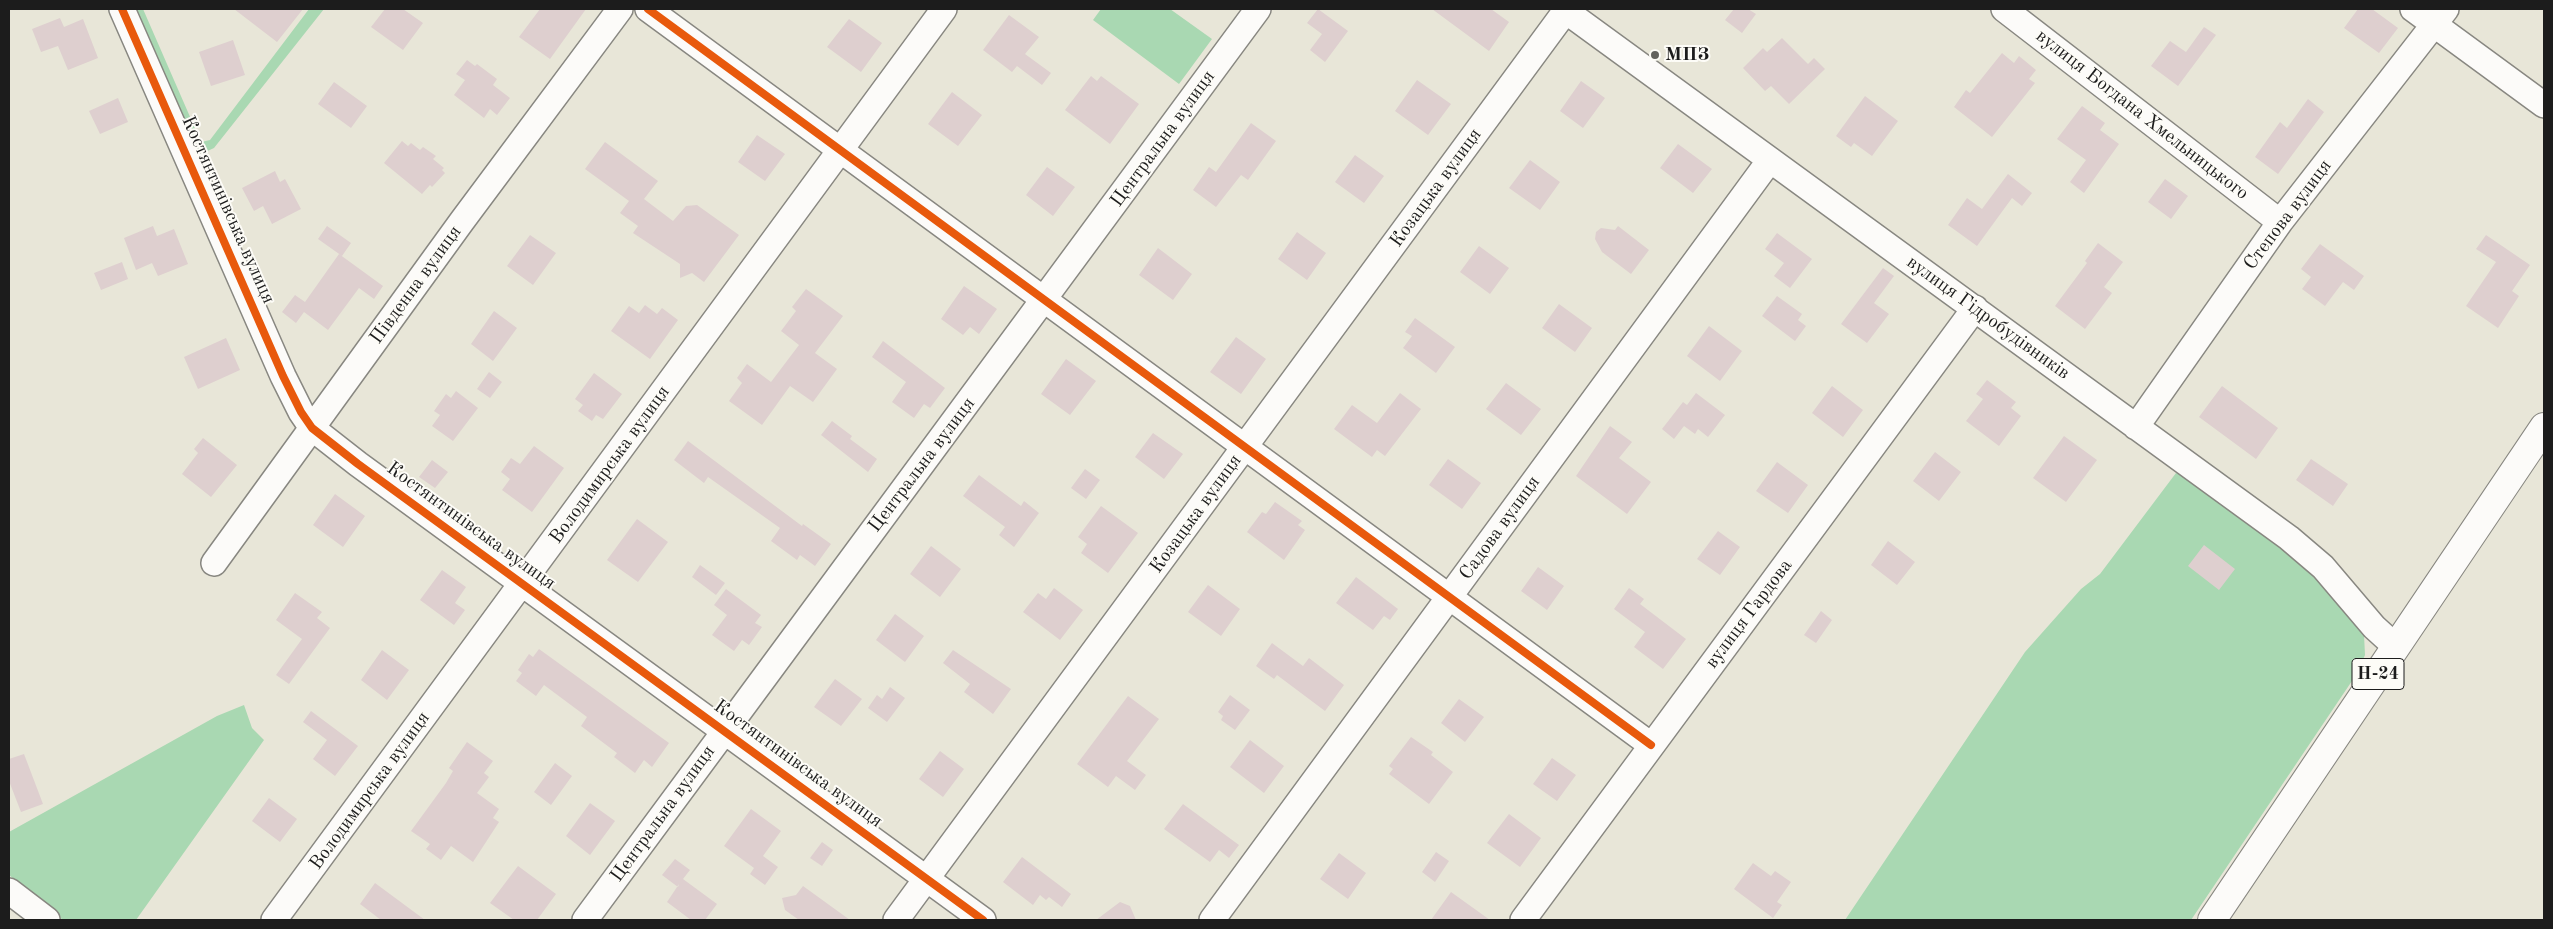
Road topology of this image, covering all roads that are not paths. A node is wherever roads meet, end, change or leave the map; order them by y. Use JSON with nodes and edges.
{"nodes":[{"id":1,"x":122,"y":9,"type":"edge"},
{"id":2,"x":620,"y":9,"type":"edge"},
{"id":3,"x":648,"y":9,"type":"edge"},
{"id":4,"x":944,"y":9,"type":"edge"},
{"id":5,"x":1258,"y":9,"type":"edge"},
{"id":6,"x":2004,"y":9,"type":"edge"},
{"id":7,"x":2413,"y":9,"type":"edge"},
{"id":8,"x":1565,"y":10,"type":"edge"},
{"id":9,"x":2440,"y":17,"type":"edge"},
{"id":10,"x":2544,"y":105,"type":"edge"},
{"id":11,"x":840,"y":150,"type":"junction"},
{"id":12,"x":1770,"y":160,"type":"junction"},
{"id":13,"x":2280,"y":222,"type":"junction"},
{"id":14,"x":1045,"y":301,"type":"junction"},
{"id":15,"x":1975,"y":308,"type":"junction"},
{"id":16,"x":2136,"y":427,"type":"junction"},
{"id":17,"x":2544,"y":427,"type":"edge"},
{"id":18,"x":312,"y":428,"type":"junction"},
{"id":19,"x":1245,"y":447,"type":"junction"},
{"id":20,"x":214,"y":563,"type":"dead end"},
{"id":21,"x":523,"y":583,"type":"junction"},
{"id":22,"x":1448,"y":597,"type":"junction"},
{"id":23,"x":2396,"y":646,"type":"junction"},
{"id":24,"x":725,"y":730,"type":"junction"},
{"id":25,"x":1651,"y":744,"type":"junction"},
{"id":26,"x":926,"y":879,"type":"junction"},
{"id":27,"x":9,"y":891,"type":"edge"},
{"id":28,"x":47,"y":920,"type":"edge"},
{"id":29,"x":274,"y":920,"type":"edge"},
{"id":30,"x":585,"y":920,"type":"edge"},
{"id":31,"x":896,"y":920,"type":"edge"},
{"id":32,"x":983,"y":920,"type":"edge"},
{"id":33,"x":1212,"y":920,"type":"edge"},
{"id":34,"x":1523,"y":920,"type":"edge"},
{"id":35,"x":2212,"y":920,"type":"edge"}],
"edges":[{"from":1,"to":18,"type":"street","name":"Костянтинівська вулиця"},
{"from":2,"to":18,"type":"street","name":"Південна вулиця"},
{"from":3,"to":11,"type":"street"},
{"from":4,"to":11,"type":"street","name":"Володимирська вулиця"},
{"from":5,"to":14,"type":"street","name":"Центральна вулиця"},
{"from":6,"to":13,"type":"street","name":"вулиця Богдана Хмельницького"},
{"from":7,"to":9,"type":"street"},
{"from":8,"to":12,"type":"street","name":"вулиця Гідробудівників"},
{"from":8,"to":19,"type":"street","name":"Козацька вулиця"},
{"from":9,"to":10,"type":"street"},
{"from":9,"to":13,"type":"street","name":"Степова вулиця"},
{"from":11,"to":14,"type":"street"},
{"from":11,"to":21,"type":"street","name":"Володимирська вулиця"},
{"from":12,"to":15,"type":"street","name":"вулиця Гідробудівників"},
{"from":12,"to":22,"type":"street","name":"Садова вулиця"},
{"from":13,"to":16,"type":"street","name":"Степова вулиця"},
{"from":14,"to":19,"type":"street"},
{"from":14,"to":24,"type":"street","name":"Центральна вулиця"},
{"from":15,"to":16,"type":"street","name":"вулиця Гідробудівників"},
{"from":15,"to":25,"type":"street","name":"вулиця Гардова"},
{"from":16,"to":23,"type":"street","name":"вулиця Гідробудівників"},
{"from":17,"to":23,"type":"main road","number":"Н-24"},
{"from":18,"to":20,"type":"street","name":"Південна вулиця"},
{"from":18,"to":21,"type":"street","name":"Костянтинівська вулиця"},
{"from":19,"to":22,"type":"street"},
{"from":19,"to":26,"type":"street","name":"Козацька вулиця"},
{"from":21,"to":24,"type":"street","name":"Костянтинівська вулиця"},
{"from":21,"to":29,"type":"street","name":"Володимирська вулиця"},
{"from":22,"to":25,"type":"street"},
{"from":22,"to":33,"type":"street","name":"Садова вулиця"},
{"from":23,"to":35,"type":"main road","number":"Н-24"},
{"from":24,"to":26,"type":"street","name":"Костянтинівська вулиця"},
{"from":24,"to":30,"type":"street","name":"Центральна вулиця"},
{"from":25,"to":34,"type":"street","name":"вулиця Гардова"},
{"from":26,"to":31,"type":"street","name":"Козацька вулиця"},
{"from":26,"to":32,"type":"street","name":"Костянтинівська вулиця"},
{"from":27,"to":28,"type":"street"}]}
